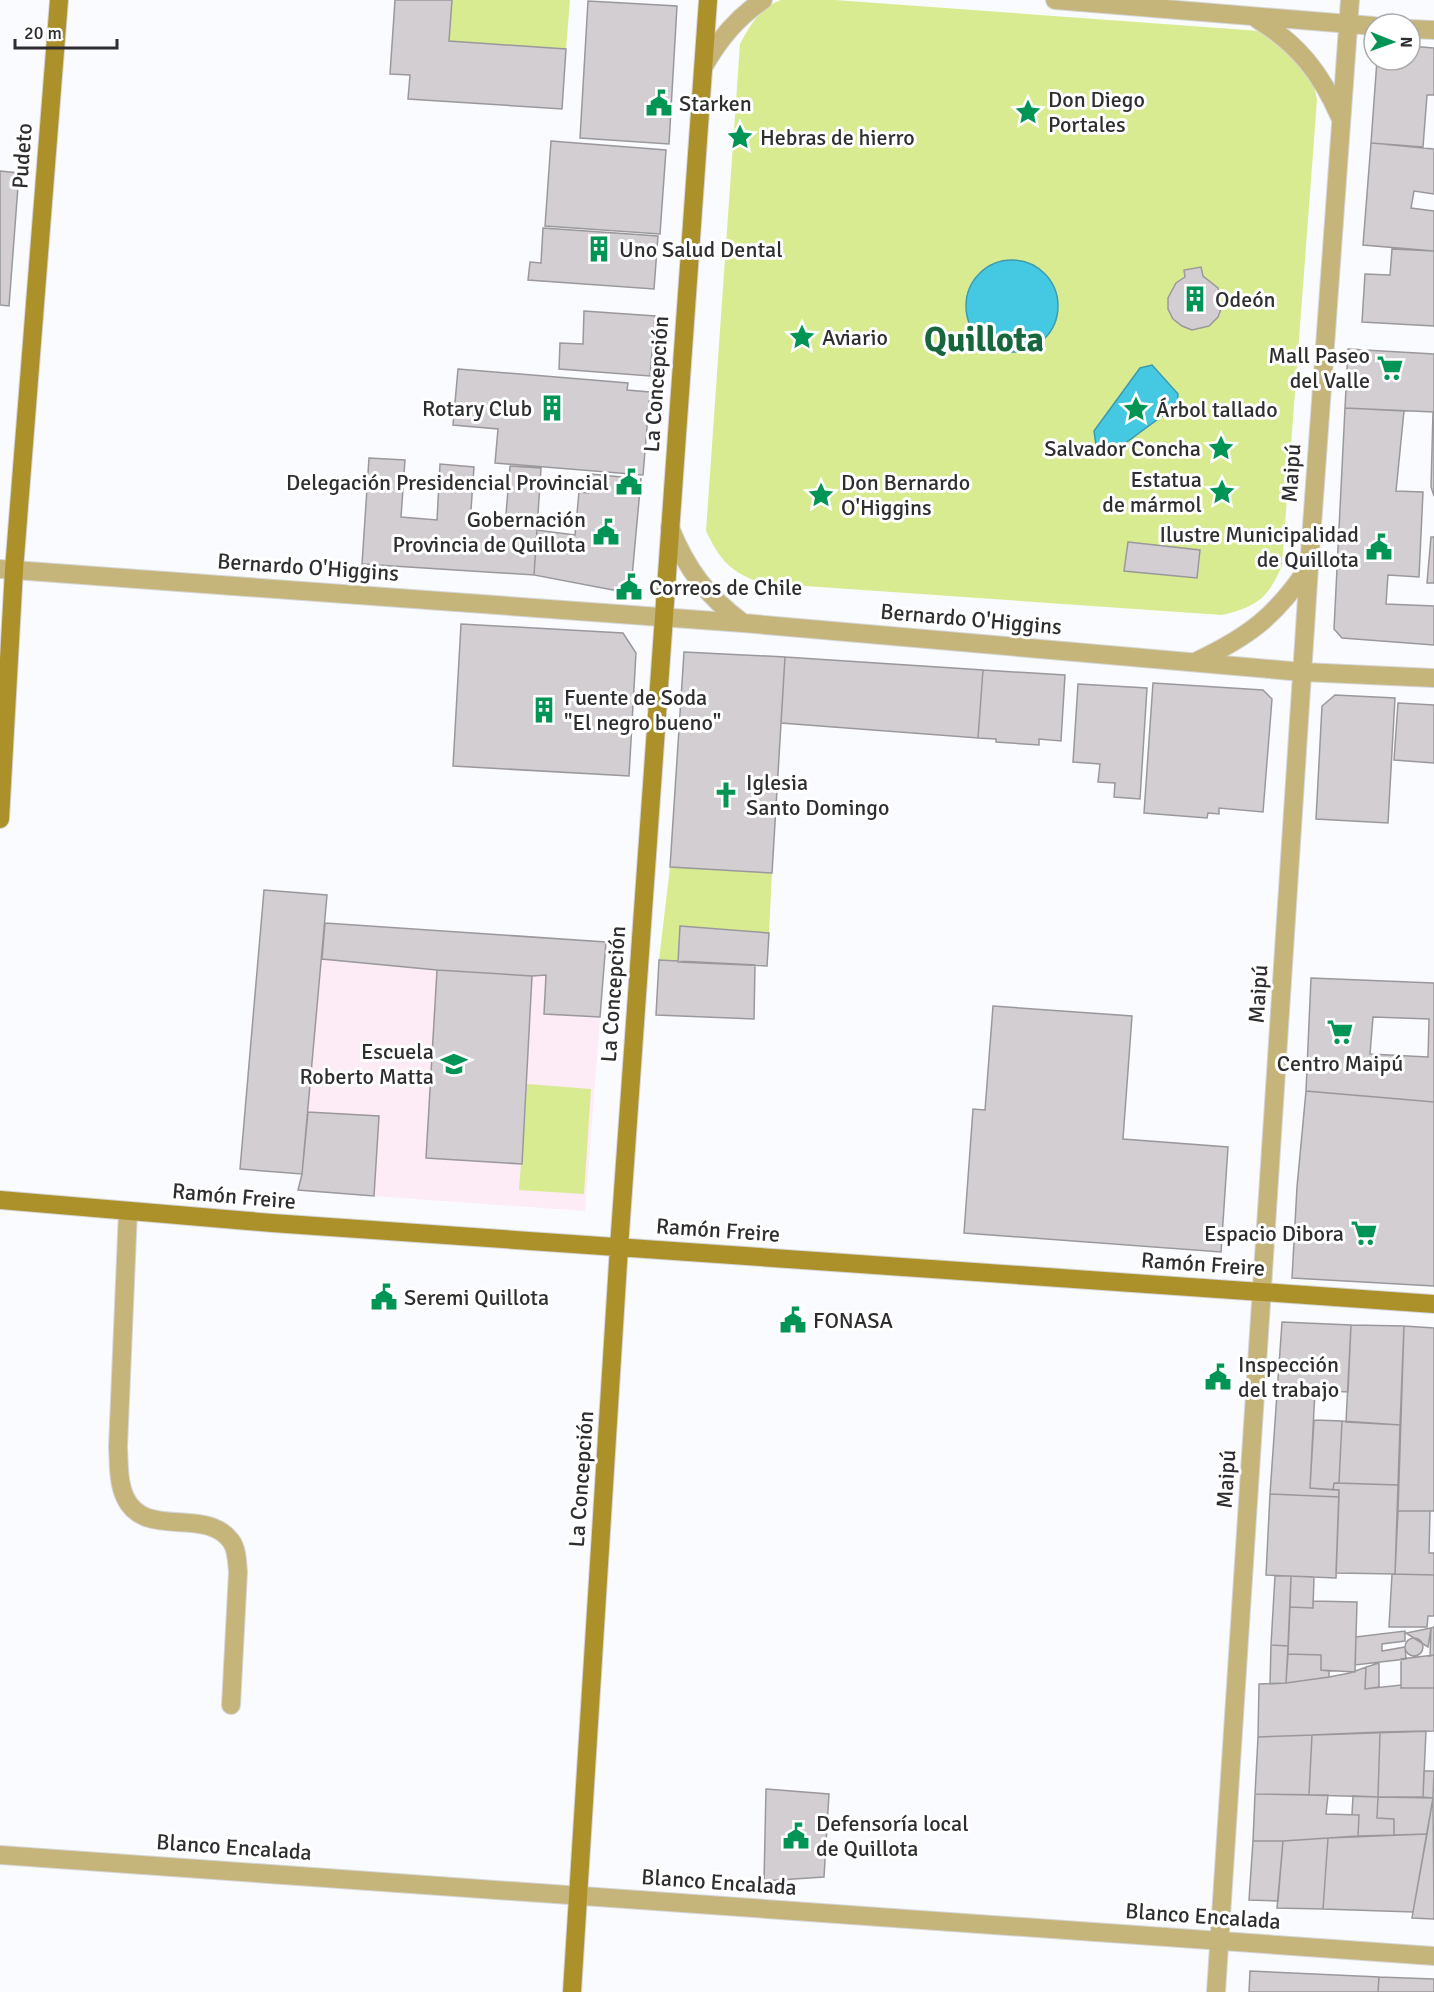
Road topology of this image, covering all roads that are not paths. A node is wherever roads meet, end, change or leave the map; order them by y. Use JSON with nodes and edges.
{"nodes":[{"id":1,"x":59,"y":0,"type":"edge"},
{"id":2,"x":708,"y":0,"type":"edge"},
{"id":3,"x":763,"y":0,"type":"edge"},
{"id":4,"x":1055,"y":0,"type":"edge"},
{"id":5,"x":1350,"y":0,"type":"edge"},
{"id":6,"x":1253,"y":17,"type":"junction"},
{"id":7,"x":1349,"y":25,"type":"junction"},
{"id":8,"x":1362,"y":26,"type":"edge"},
{"id":9,"x":704,"y":66,"type":"junction"},
{"id":10,"x":1340,"y":119,"type":"junction"},
{"id":11,"x":670,"y":528,"type":"junction"},
{"id":12,"x":1309,"y":567,"type":"junction"},
{"id":13,"x":7,"y":569,"type":"edge"},
{"id":14,"x":663,"y":617,"type":"junction"},
{"id":15,"x":743,"y":623,"type":"junction"},
{"id":16,"x":1194,"y":662,"type":"junction"},
{"id":17,"x":1303,"y":672,"type":"junction"},
{"id":18,"x":1434,"y":678,"type":"edge"},
{"id":19,"x":0,"y":819,"type":"edge"},
{"id":20,"x":0,"y":1200,"type":"edge"},
{"id":21,"x":128,"y":1211,"type":"junction"},
{"id":22,"x":620,"y":1247,"type":"junction"},
{"id":23,"x":1262,"y":1292,"type":"junction"},
{"id":24,"x":1434,"y":1304,"type":"edge"},
{"id":25,"x":231,"y":1705,"type":"dead end"},
{"id":26,"x":0,"y":1855,"type":"edge"},
{"id":27,"x":579,"y":1896,"type":"junction"},
{"id":28,"x":1220,"y":1941,"type":"junction"},
{"id":29,"x":1434,"y":1956,"type":"edge"},
{"id":30,"x":572,"y":1992,"type":"edge"},
{"id":31,"x":1216,"y":1992,"type":"edge"}],
"edges":[{"from":1,"to":13,"type":"main road","name":"Pudeto"},
{"from":2,"to":9,"type":"main road","name":"La Concepción"},
{"from":3,"to":9,"type":"street"},
{"from":4,"to":6,"type":"street"},
{"from":5,"to":7,"type":"street","name":"Maipú"},
{"from":6,"to":7,"type":"street"},
{"from":6,"to":10,"type":"street"},
{"from":7,"to":8,"type":"street"},
{"from":7,"to":10,"type":"street","name":"Maipú"},
{"from":9,"to":11,"type":"main road","name":"La Concepción"},
{"from":10,"to":12,"type":"street","name":"Maipú"},
{"from":11,"to":14,"type":"main road","name":"La Concepción"},
{"from":11,"to":15,"type":"street"},
{"from":12,"to":16,"type":"street","name":"Bernardo O'Higgins"},
{"from":12,"to":17,"type":"street","name":"Maipú"},
{"from":13,"to":14,"type":"street","name":"Bernardo O'Higgins"},
{"from":13,"to":19,"type":"main road","name":"Pudeto"},
{"from":14,"to":15,"type":"street","name":"Bernardo O'Higgins"},
{"from":14,"to":22,"type":"main road","name":"La Concepción"},
{"from":15,"to":16,"type":"street","name":"Bernardo O'Higgins"},
{"from":16,"to":17,"type":"street","name":"Bernardo O'Higgins"},
{"from":17,"to":18,"type":"street","name":"Bernardo O'Higgins"},
{"from":17,"to":23,"type":"street","name":"Maipú"},
{"from":20,"to":21,"type":"main road","name":"Ramón Freire"},
{"from":21,"to":22,"type":"main road","name":"Ramón Freire"},
{"from":21,"to":25,"type":"street"},
{"from":22,"to":23,"type":"main road","name":"Ramón Freire"},
{"from":22,"to":27,"type":"main road","name":"La Concepción"},
{"from":23,"to":24,"type":"main road","name":"Ramón Freire"},
{"from":23,"to":28,"type":"street","name":"Maipú"},
{"from":26,"to":27,"type":"street","name":"Blanco Encalada"},
{"from":27,"to":28,"type":"street","name":"Blanco Encalada"},
{"from":27,"to":30,"type":"main road","name":"La Concepción"},
{"from":28,"to":29,"type":"street","name":"Blanco Encalada"},
{"from":28,"to":31,"type":"street","name":"Maipú"}]}
